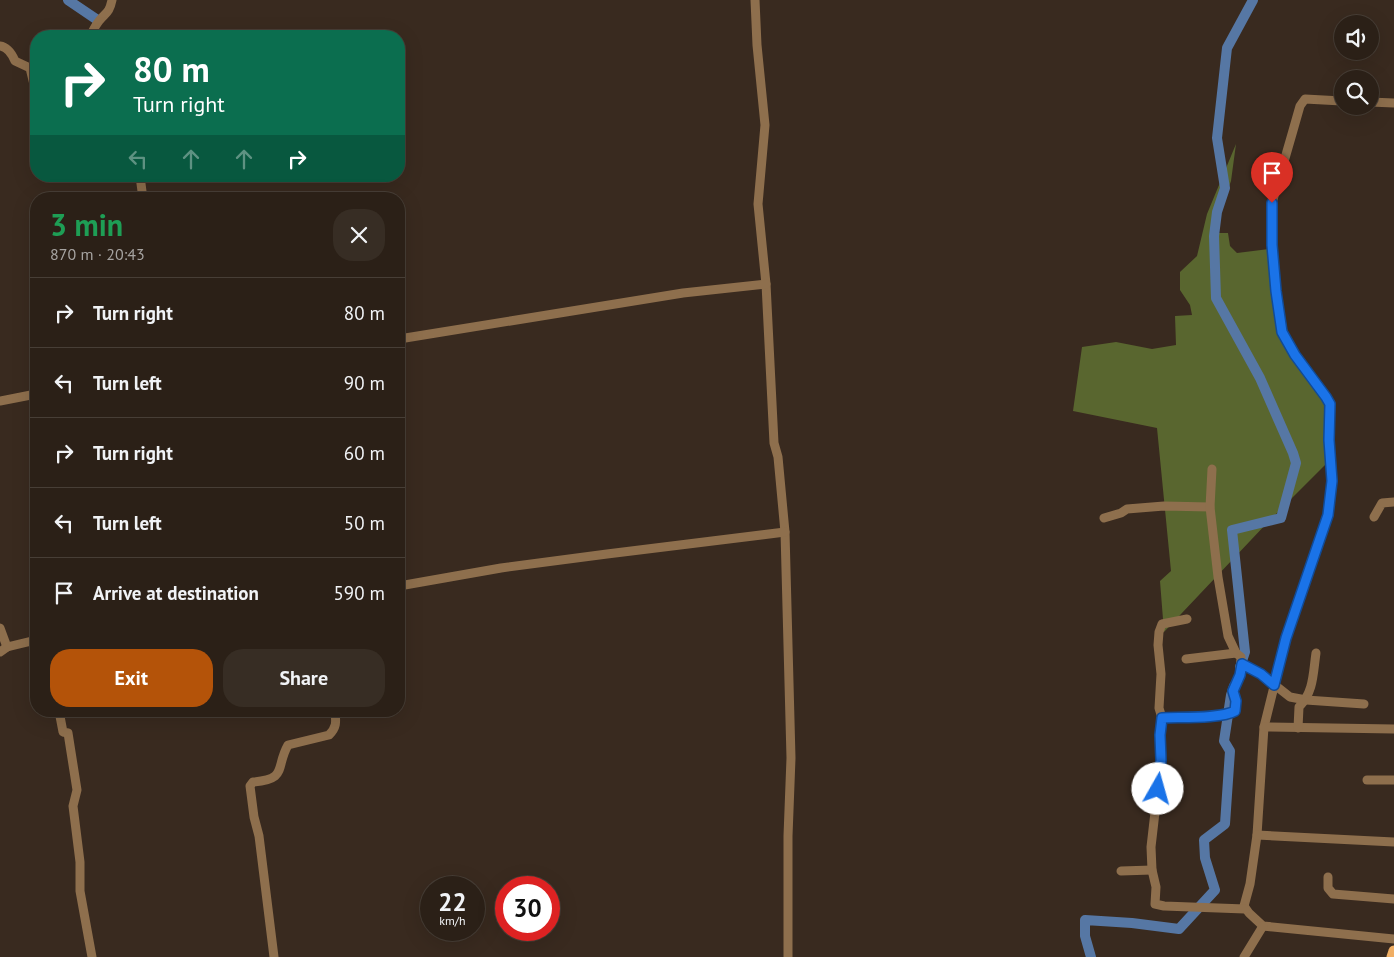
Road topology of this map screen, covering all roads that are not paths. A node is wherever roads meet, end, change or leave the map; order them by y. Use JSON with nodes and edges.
{"nodes":[{"id":1,"x":112,"y":0,"type":"edge"},
{"id":2,"x":755,"y":0,"type":"edge"},
{"id":3,"x":94,"y":30,"type":"edge"},
{"id":4,"x":0,"y":46,"type":"edge"},
{"id":5,"x":30,"y":68,"type":"edge"},
{"id":6,"x":1334,"y":101,"type":"edge"},
{"id":7,"x":1379,"y":102,"type":"edge"},
{"id":8,"x":1394,"y":103,"type":"edge"},
{"id":9,"x":766,"y":284,"type":"junction"},
{"id":10,"x":405,"y":338,"type":"edge"},
{"id":11,"x":30,"y":395,"type":"edge"},
{"id":12,"x":0,"y":401,"type":"edge"},
{"id":13,"x":1212,"y":469,"type":"dead end"},
{"id":14,"x":1394,"y":502,"type":"edge"},
{"id":15,"x":1210,"y":506,"type":"junction"},
{"id":16,"x":1104,"y":518,"type":"dead end"},
{"id":17,"x":1374,"y":518,"type":"dead end"},
{"id":18,"x":785,"y":532,"type":"junction"},
{"id":19,"x":405,"y":585,"type":"edge"},
{"id":20,"x":1187,"y":619,"type":"dead end"},
{"id":21,"x":0,"y":628,"type":"edge"},
{"id":22,"x":30,"y":642,"type":"edge"},
{"id":23,"x":3,"y":650,"type":"edge"},
{"id":24,"x":1316,"y":653,"type":"dead end"},
{"id":25,"x":1240,"y":658,"type":"junction"},
{"id":26,"x":1186,"y":659,"type":"dead end"},
{"id":27,"x":1274,"y":685,"type":"junction"},
{"id":28,"x":1306,"y":700,"type":"junction"},
{"id":29,"x":1364,"y":704,"type":"dead end"},
{"id":30,"x":60,"y":717,"type":"edge"},
{"id":31,"x":336,"y":717,"type":"edge"},
{"id":32,"x":1162,"y":718,"type":"junction"},
{"id":33,"x":1264,"y":728,"type":"junction"},
{"id":34,"x":1298,"y":728,"type":"junction"},
{"id":35,"x":1394,"y":729,"type":"edge"},
{"id":36,"x":1367,"y":780,"type":"dead end"},
{"id":37,"x":1394,"y":780,"type":"edge"},
{"id":38,"x":1257,"y":835,"type":"junction"},
{"id":39,"x":1394,"y":842,"type":"edge"},
{"id":40,"x":1152,"y":870,"type":"junction"},
{"id":41,"x":1121,"y":871,"type":"dead end"},
{"id":42,"x":1328,"y":877,"type":"dead end"},
{"id":43,"x":1394,"y":900,"type":"edge"},
{"id":44,"x":1245,"y":909,"type":"junction"},
{"id":45,"x":1264,"y":926,"type":"junction"},
{"id":46,"x":1394,"y":939,"type":"edge"},
{"id":47,"x":1394,"y":951,"type":"edge"},
{"id":48,"x":92,"y":957,"type":"edge"},
{"id":49,"x":274,"y":957,"type":"edge"},
{"id":50,"x":788,"y":957,"type":"edge"},
{"id":51,"x":1244,"y":957,"type":"edge"},
{"id":52,"x":1392,"y":957,"type":"edge"}],
"edges":[{"from":1,"to":3,"type":"street"},
{"from":2,"to":9,"type":"street"},
{"from":4,"to":5,"type":"street"},
{"from":6,"to":27,"type":"street"},
{"from":7,"to":8,"type":"street"},
{"from":9,"to":10,"type":"street"},
{"from":9,"to":18,"type":"street"},
{"from":11,"to":12,"type":"street"},
{"from":13,"to":15,"type":"street"},
{"from":14,"to":17,"type":"street"},
{"from":15,"to":16,"type":"street"},
{"from":15,"to":25,"type":"street"},
{"from":18,"to":19,"type":"street"},
{"from":18,"to":50,"type":"street"},
{"from":20,"to":32,"type":"street"},
{"from":21,"to":23,"type":"street"},
{"from":22,"to":23,"type":"street"},
{"from":24,"to":28,"type":"street"},
{"from":25,"to":26,"type":"street"},
{"from":25,"to":27,"type":"street"},
{"from":25,"to":32,"type":"street"},
{"from":27,"to":28,"type":"street"},
{"from":27,"to":33,"type":"street"},
{"from":28,"to":29,"type":"street"},
{"from":28,"to":34,"type":"street"},
{"from":30,"to":48,"type":"street"},
{"from":31,"to":49,"type":"street"},
{"from":32,"to":40,"type":"street"},
{"from":33,"to":34,"type":"street"},
{"from":33,"to":38,"type":"street"},
{"from":34,"to":35,"type":"street"},
{"from":36,"to":37,"type":"street"},
{"from":38,"to":39,"type":"street"},
{"from":38,"to":44,"type":"street"},
{"from":40,"to":41,"type":"street"},
{"from":40,"to":44,"type":"street"},
{"from":42,"to":43,"type":"street"},
{"from":44,"to":45,"type":"street"},
{"from":45,"to":46,"type":"street"},
{"from":45,"to":51,"type":"street"},
{"from":47,"to":52,"type":"main road"}]}
